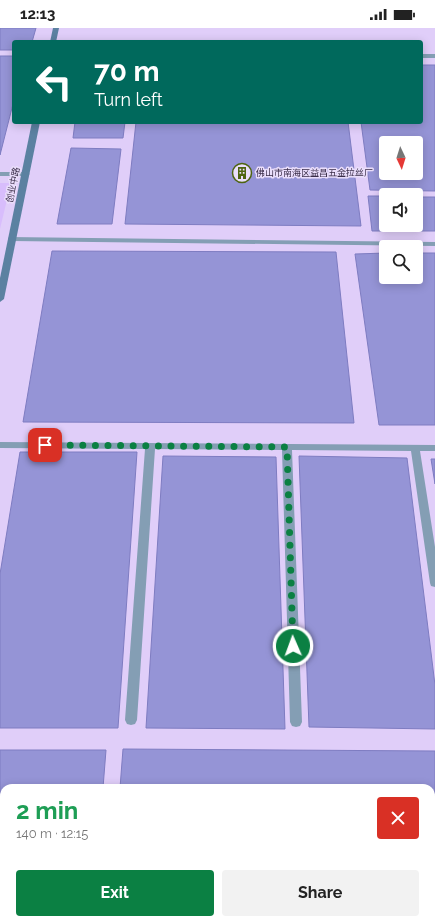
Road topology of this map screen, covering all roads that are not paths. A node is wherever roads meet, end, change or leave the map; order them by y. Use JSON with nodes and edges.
{"nodes":[{"id":1,"x":56,"y":28,"type":"edge"},
{"id":2,"x":53,"y":40,"type":"edge"},
{"id":3,"x":423,"y":56,"type":"edge"},
{"id":4,"x":435,"y":56,"type":"edge"},
{"id":5,"x":36,"y":124,"type":"edge"},
{"id":6,"x":0,"y":174,"type":"edge"},
{"id":7,"x":26,"y":174,"type":"junction"},
{"id":8,"x":12,"y":239,"type":"junction"},
{"id":9,"x":435,"y":244,"type":"edge"},
{"id":10,"x":0,"y":299,"type":"edge"},
{"id":11,"x":0,"y":445,"type":"edge"},
{"id":12,"x":150,"y":446,"type":"junction"},
{"id":13,"x":287,"y":447,"type":"junction"},
{"id":14,"x":415,"y":448,"type":"junction"},
{"id":15,"x":435,"y":448,"type":"edge"},
{"id":16,"x":435,"y":583,"type":"edge"},
{"id":17,"x":131,"y":720,"type":"dead end"},
{"id":18,"x":296,"y":722,"type":"dead end"}],
"edges":[{"from":1,"to":2,"type":"street"},
{"from":3,"to":4,"type":"street"},
{"from":5,"to":7,"type":"street","name":"创业中路"},
{"from":6,"to":7,"type":"street"},
{"from":7,"to":8,"type":"street","name":"创业中路"},
{"from":8,"to":9,"type":"street"},
{"from":8,"to":10,"type":"street","name":"创业中路"},
{"from":11,"to":12,"type":"street"},
{"from":12,"to":13,"type":"street"},
{"from":12,"to":17,"type":"street"},
{"from":13,"to":14,"type":"street"},
{"from":13,"to":18,"type":"street"},
{"from":14,"to":15,"type":"street"},
{"from":14,"to":16,"type":"street"}]}
